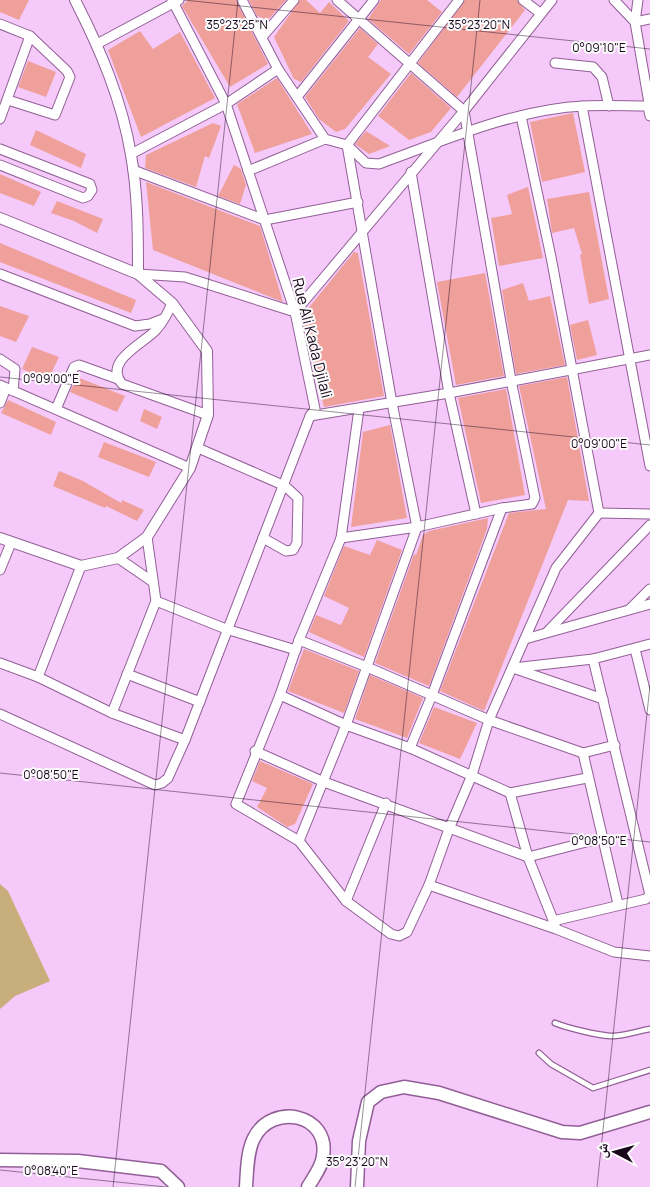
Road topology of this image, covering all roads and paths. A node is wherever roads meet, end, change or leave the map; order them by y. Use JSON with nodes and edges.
{"nodes":[{"id":1,"x":75,"y":0,"type":"edge"},
{"id":2,"x":242,"y":0,"type":"edge"},
{"id":3,"x":294,"y":0,"type":"edge"},
{"id":4,"x":337,"y":0,"type":"edge"},
{"id":5,"x":374,"y":0,"type":"edge"},
{"id":6,"x":460,"y":0,"type":"edge"},
{"id":7,"x":523,"y":0,"type":"edge"},
{"id":8,"x":552,"y":0,"type":"edge"},
{"id":9,"x":614,"y":0,"type":"edge"},
{"id":10,"x":638,"y":0,"type":"edge"},
{"id":11,"x":175,"y":1,"type":"edge"},
{"id":12,"x":540,"y":13,"type":"junction"},
{"id":13,"x":650,"y":19,"type":"edge"},
{"id":14,"x":359,"y":20,"type":"junction"},
{"id":15,"x":635,"y":22,"type":"junction"},
{"id":16,"x":0,"y":24,"type":"edge"},
{"id":17,"x":30,"y":36,"type":"junction"},
{"id":18,"x":262,"y":37,"type":"junction"},
{"id":19,"x":98,"y":44,"type":"junction"},
{"id":20,"x":409,"y":63,"type":"junction"},
{"id":21,"x":555,"y":63,"type":"dead end"},
{"id":22,"x":278,"y":69,"type":"junction"},
{"id":23,"x":297,"y":97,"type":"junction"},
{"id":24,"x":8,"y":100,"type":"junction"},
{"id":25,"x":226,"y":104,"type":"junction"},
{"id":26,"x":649,"y":105,"type":"edge"},
{"id":27,"x":582,"y":106,"type":"junction"},
{"id":28,"x":609,"y":106,"type":"junction"},
{"id":29,"x":464,"y":111,"type":"junction"},
{"id":30,"x":521,"y":116,"type":"junction"},
{"id":31,"x":0,"y":119,"type":"edge"},
{"id":32,"x":467,"y":131,"type":"junction"},
{"id":33,"x":325,"y":139,"type":"junction"},
{"id":34,"x":435,"y":144,"type":"junction"},
{"id":35,"x":347,"y":145,"type":"junction"},
{"id":36,"x":0,"y":149,"type":"edge"},
{"id":37,"x":131,"y":154,"type":"junction"},
{"id":38,"x":0,"y":165,"type":"edge"},
{"id":39,"x":133,"y":170,"type":"junction"},
{"id":40,"x":248,"y":171,"type":"junction"},
{"id":41,"x":412,"y":172,"type":"junction"},
{"id":42,"x":358,"y":202,"type":"junction"},
{"id":43,"x":0,"y":218,"type":"edge"},
{"id":44,"x":265,"y":220,"type":"junction"},
{"id":45,"x":363,"y":232,"type":"junction"},
{"id":46,"x":138,"y":274,"type":"junction"},
{"id":47,"x":1,"y":276,"type":"edge"},
{"id":48,"x":172,"y":303,"type":"junction"},
{"id":49,"x":295,"y":312,"type":"junction"},
{"id":50,"x":166,"y":318,"type":"junction"},
{"id":51,"x":650,"y":355,"type":"edge"},
{"id":52,"x":628,"y":358,"type":"junction"},
{"id":53,"x":0,"y":359,"type":"edge"},
{"id":54,"x":572,"y":369,"type":"junction"},
{"id":55,"x":118,"y":379,"type":"junction"},
{"id":56,"x":511,"y":380,"type":"junction"},
{"id":57,"x":6,"y":388,"type":"edge"},
{"id":58,"x":449,"y":393,"type":"junction"},
{"id":59,"x":0,"y":403,"type":"edge"},
{"id":60,"x":392,"y":403,"type":"junction"},
{"id":61,"x":56,"y":409,"type":"junction"},
{"id":62,"x":359,"y":409,"type":"junction"},
{"id":63,"x":208,"y":415,"type":"junction"},
{"id":64,"x":310,"y":416,"type":"junction"},
{"id":65,"x":198,"y":448,"type":"junction"},
{"id":66,"x":650,"y":466,"type":"edge"},
{"id":67,"x":190,"y":468,"type":"junction"},
{"id":68,"x":285,"y":486,"type":"junction"},
{"id":69,"x":502,"y":508,"type":"junction"},
{"id":70,"x":600,"y":513,"type":"junction"},
{"id":71,"x":476,"y":514,"type":"junction"},
{"id":72,"x":650,"y":514,"type":"edge"},
{"id":73,"x":650,"y":525,"type":"edge"},
{"id":74,"x":417,"y":527,"type":"junction"},
{"id":75,"x":147,"y":537,"type":"junction"},
{"id":76,"x":0,"y":538,"type":"edge"},
{"id":77,"x":264,"y":538,"type":"junction"},
{"id":78,"x":341,"y":538,"type":"junction"},
{"id":79,"x":12,"y":542,"type":"junction"},
{"id":80,"x":118,"y":558,"type":"junction"},
{"id":81,"x":81,"y":566,"type":"junction"},
{"id":82,"x":0,"y":570,"type":"edge"},
{"id":83,"x":153,"y":582,"type":"junction"},
{"id":84,"x":650,"y":589,"type":"edge"},
{"id":85,"x":156,"y":601,"type":"junction"},
{"id":86,"x":650,"y":604,"type":"edge"},
{"id":87,"x":628,"y":611,"type":"junction"},
{"id":88,"x":226,"y":629,"type":"junction"},
{"id":89,"x":546,"y":632,"type":"junction"},
{"id":90,"x":525,"y":639,"type":"junction"},
{"id":91,"x":299,"y":640,"type":"junction"},
{"id":92,"x":650,"y":644,"type":"edge"},
{"id":93,"x":635,"y":649,"type":"junction"},
{"id":94,"x":296,"y":650,"type":"junction"},
{"id":95,"x":594,"y":660,"type":"junction"},
{"id":96,"x":0,"y":663,"type":"edge"},
{"id":97,"x":367,"y":667,"type":"junction"},
{"id":98,"x":513,"y":668,"type":"junction"},
{"id":99,"x":127,"y":674,"type":"junction"},
{"id":100,"x":38,"y":677,"type":"junction"},
{"id":101,"x":280,"y":695,"type":"junction"},
{"id":102,"x":432,"y":695,"type":"junction"},
{"id":103,"x":603,"y":699,"type":"junction"},
{"id":104,"x":200,"y":702,"type":"junction"},
{"id":105,"x":650,"y":710,"type":"edge"},
{"id":106,"x":112,"y":713,"type":"junction"},
{"id":107,"x":0,"y":714,"type":"edge"},
{"id":108,"x":489,"y":720,"type":"junction"},
{"id":109,"x":346,"y":726,"type":"junction"},
{"id":110,"x":185,"y":740,"type":"junction"},
{"id":111,"x":615,"y":745,"type":"junction"},
{"id":112,"x":410,"y":748,"type":"junction"},
{"id":113,"x":255,"y":751,"type":"junction"},
{"id":114,"x":582,"y":753,"type":"junction"},
{"id":115,"x":472,"y":775,"type":"junction"},
{"id":116,"x":587,"y":778,"type":"junction"},
{"id":117,"x":324,"y":782,"type":"junction"},
{"id":118,"x":510,"y":793,"type":"junction"},
{"id":119,"x":386,"y":803,"type":"junction"},
{"id":120,"x":449,"y":829,"type":"junction"},
{"id":121,"x":602,"y":838,"type":"junction"},
{"id":122,"x":299,"y":841,"type":"junction"},
{"id":123,"x":528,"y":857,"type":"junction"},
{"id":124,"x":429,"y":885,"type":"junction"},
{"id":125,"x":346,"y":900,"type":"junction"},
{"id":126,"x":618,"y":904,"type":"junction"},
{"id":127,"x":554,"y":925,"type":"junction"},
{"id":128,"x":650,"y":956,"type":"edge"},
{"id":129,"x":555,"y":1023,"type":"dead end"},
{"id":130,"x":650,"y":1029,"type":"edge"},
{"id":131,"x":539,"y":1054,"type":"dead end"},
{"id":132,"x":650,"y":1070,"type":"edge"},
{"id":133,"x":650,"y":1112,"type":"edge"},
{"id":134,"x":0,"y":1160,"type":"edge"},
{"id":135,"x":178,"y":1187,"type":"edge"},
{"id":136,"x":246,"y":1187,"type":"edge"},
{"id":137,"x":308,"y":1187,"type":"edge"},
{"id":138,"x":356,"y":1187,"type":"edge"}],
"edges":[{"from":1,"to":19,"type":"street"},
{"from":2,"to":18,"type":"street"},
{"from":3,"to":18,"type":"street"},
{"from":4,"to":14,"type":"street"},
{"from":5,"to":14,"type":"street"},
{"from":6,"to":20,"type":"street"},
{"from":7,"to":12,"type":"street"},
{"from":8,"to":12,"type":"street"},
{"from":9,"to":15,"type":"street"},
{"from":10,"to":15,"type":"street"},
{"from":11,"to":19,"type":"street"},
{"from":11,"to":25,"type":"street","name":"Rue Ali Kada Djilali"},
{"from":12,"to":29,"type":"street"},
{"from":13,"to":15,"type":"street"},
{"from":14,"to":20,"type":"street"},
{"from":14,"to":23,"type":"street"},
{"from":15,"to":26,"type":"street"},
{"from":16,"to":17,"type":"street"},
{"from":17,"to":24,"type":"street"},
{"from":17,"to":24,"type":"street"},
{"from":18,"to":22,"type":"street"},
{"from":19,"to":37,"type":"street"},
{"from":20,"to":29,"type":"street"},
{"from":20,"to":35,"type":"street"},
{"from":21,"to":28,"type":"street"},
{"from":22,"to":23,"type":"street"},
{"from":22,"to":25,"type":"street"},
{"from":23,"to":33,"type":"street"},
{"from":24,"to":31,"type":"street"},
{"from":25,"to":37,"type":"street"},
{"from":25,"to":40,"type":"street","name":"Rue Ali Kada Djilali"},
{"from":26,"to":28,"type":"street"},
{"from":27,"to":28,"type":"street"},
{"from":27,"to":30,"type":"street"},
{"from":27,"to":52,"type":"street"},
{"from":29,"to":32,"type":"street"},
{"from":29,"to":34,"type":"street"},
{"from":30,"to":32,"type":"street"},
{"from":30,"to":54,"type":"street"},
{"from":32,"to":34,"type":"street"},
{"from":32,"to":56,"type":"street"},
{"from":33,"to":35,"type":"street"},
{"from":33,"to":40,"type":"street"},
{"from":34,"to":35,"type":"street"},
{"from":34,"to":41,"type":"street"},
{"from":35,"to":42,"type":"street"},
{"from":36,"to":38,"type":"street"},
{"from":37,"to":39,"type":"street"},
{"from":39,"to":44,"type":"street"},
{"from":39,"to":46,"type":"street"},
{"from":40,"to":44,"type":"street","name":"Rue Ali Kada Djilali"},
{"from":41,"to":45,"type":"street"},
{"from":41,"to":58,"type":"street"},
{"from":42,"to":44,"type":"street"},
{"from":42,"to":45,"type":"street"},
{"from":43,"to":46,"type":"street"},
{"from":44,"to":49,"type":"street","name":"Rue Ali Kada Djilali"},
{"from":45,"to":49,"type":"street"},
{"from":45,"to":60,"type":"street"},
{"from":46,"to":48,"type":"street"},
{"from":46,"to":49,"type":"street"},
{"from":47,"to":50,"type":"street"},
{"from":48,"to":50,"type":"street"},
{"from":48,"to":63,"type":"street"},
{"from":49,"to":64,"type":"street","name":"Rue Ali Kada Djilali"},
{"from":50,"to":55,"type":"street"},
{"from":51,"to":52,"type":"street"},
{"from":52,"to":54,"type":"street"},
{"from":52,"to":66,"type":"street"},
{"from":53,"to":57,"type":"street"},
{"from":54,"to":56,"type":"street"},
{"from":54,"to":70,"type":"street"},
{"from":55,"to":61,"type":"street"},
{"from":55,"to":63,"type":"street"},
{"from":56,"to":58,"type":"street"},
{"from":56,"to":69,"type":"street"},
{"from":57,"to":59,"type":"street"},
{"from":57,"to":61,"type":"street"},
{"from":58,"to":60,"type":"street"},
{"from":58,"to":71,"type":"street"},
{"from":60,"to":62,"type":"street"},
{"from":60,"to":74,"type":"street"},
{"from":61,"to":67,"type":"street"},
{"from":62,"to":64,"type":"street"},
{"from":62,"to":78,"type":"street"},
{"from":63,"to":65,"type":"street"},
{"from":64,"to":68,"type":"street","name":"Rue Ali Kada Djilali"},
{"from":65,"to":67,"type":"street"},
{"from":65,"to":68,"type":"street"},
{"from":67,"to":75,"type":"street"},
{"from":68,"to":77,"type":"street","name":"Rue Ali Kada Djilali"},
{"from":68,"to":77,"type":"street"},
{"from":69,"to":71,"type":"street"},
{"from":69,"to":102,"type":"street"},
{"from":70,"to":72,"type":"street"},
{"from":70,"to":90,"type":"street"},
{"from":71,"to":74,"type":"street"},
{"from":73,"to":89,"type":"street"},
{"from":74,"to":78,"type":"street"},
{"from":74,"to":97,"type":"street"},
{"from":75,"to":80,"type":"street"},
{"from":75,"to":83,"type":"street"},
{"from":76,"to":79,"type":"street"},
{"from":77,"to":88,"type":"street","name":"Rue Ali Kada Djilali"},
{"from":78,"to":91,"type":"street"},
{"from":79,"to":81,"type":"street"},
{"from":79,"to":82,"type":"street"},
{"from":80,"to":81,"type":"street"},
{"from":80,"to":83,"type":"street"},
{"from":81,"to":100,"type":"street"},
{"from":83,"to":85,"type":"street"},
{"from":84,"to":87,"type":"street"},
{"from":85,"to":88,"type":"street"},
{"from":85,"to":99,"type":"street"},
{"from":86,"to":87,"type":"street"},
{"from":87,"to":89,"type":"street"},
{"from":88,"to":94,"type":"street"},
{"from":88,"to":104,"type":"street","name":"Rue Ali Kada Djilali"},
{"from":89,"to":90,"type":"street"},
{"from":90,"to":98,"type":"street"},
{"from":91,"to":94,"type":"street"},
{"from":91,"to":97,"type":"street"},
{"from":92,"to":93,"type":"street"},
{"from":93,"to":95,"type":"street"},
{"from":93,"to":105,"type":"street"},
{"from":94,"to":101,"type":"street"},
{"from":95,"to":98,"type":"street"},
{"from":95,"to":103,"type":"street"},
{"from":96,"to":100,"type":"street"},
{"from":97,"to":102,"type":"street"},
{"from":97,"to":109,"type":"street"},
{"from":98,"to":103,"type":"street"},
{"from":98,"to":108,"type":"street"},
{"from":99,"to":104,"type":"street"},
{"from":99,"to":106,"type":"street"},
{"from":100,"to":106,"type":"street"},
{"from":101,"to":109,"type":"street"},
{"from":101,"to":113,"type":"street"},
{"from":102,"to":108,"type":"street"},
{"from":102,"to":112,"type":"street"},
{"from":103,"to":111,"type":"street"},
{"from":104,"to":110,"type":"street","name":"Rue Ali Kada Djilali"},
{"from":106,"to":110,"type":"street"},
{"from":107,"to":110,"type":"street","name":"Rue Ali Kada Djilali"},
{"from":108,"to":114,"type":"street"},
{"from":108,"to":115,"type":"street"},
{"from":109,"to":112,"type":"street"},
{"from":109,"to":117,"type":"street"},
{"from":111,"to":114,"type":"street"},
{"from":111,"to":126,"type":"street"},
{"from":112,"to":115,"type":"street"},
{"from":113,"to":117,"type":"street"},
{"from":113,"to":122,"type":"street"},
{"from":114,"to":116,"type":"street"},
{"from":115,"to":118,"type":"street"},
{"from":115,"to":120,"type":"street"},
{"from":116,"to":118,"type":"street"},
{"from":116,"to":121,"type":"street"},
{"from":117,"to":119,"type":"street"},
{"from":117,"to":122,"type":"street"},
{"from":118,"to":123,"type":"street"},
{"from":119,"to":120,"type":"street"},
{"from":119,"to":125,"type":"street"},
{"from":120,"to":123,"type":"street"},
{"from":120,"to":124,"type":"street"},
{"from":121,"to":123,"type":"street"},
{"from":121,"to":126,"type":"street"},
{"from":122,"to":125,"type":"street"},
{"from":123,"to":127,"type":"street"},
{"from":124,"to":125,"type":"street"},
{"from":124,"to":127,"type":"street"},
{"from":126,"to":127,"type":"street"},
{"from":127,"to":128,"type":"street"},
{"from":129,"to":130,"type":"lane"},
{"from":131,"to":132,"type":"lane"},
{"from":133,"to":138,"type":"main road"},
{"from":134,"to":135,"type":"main road"},
{"from":136,"to":137,"type":"main road"}]}
